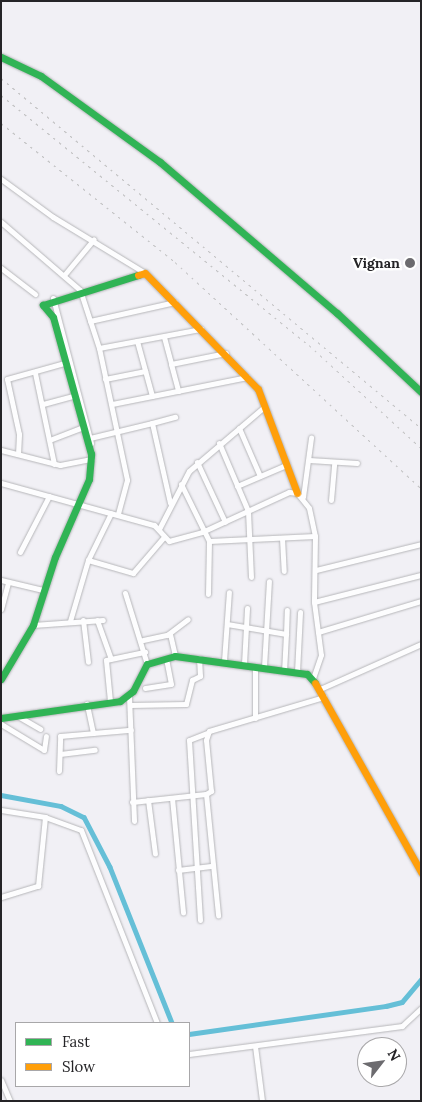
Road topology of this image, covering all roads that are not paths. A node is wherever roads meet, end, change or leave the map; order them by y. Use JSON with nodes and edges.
{"nodes":[{"id":1,"x":1,"y":57,"type":"edge"},
{"id":2,"x":2,"y":181,"type":"edge"},
{"id":3,"x":1,"y":222,"type":"edge"},
{"id":4,"x":94,"y":239,"type":"junction"},
{"id":5,"x":1,"y":268,"type":"edge"},
{"id":6,"x":144,"y":273,"type":"junction"},
{"id":7,"x":65,"y":274,"type":"junction"},
{"id":8,"x":80,"y":290,"type":"junction"},
{"id":9,"x":35,"y":294,"type":"dead end"},
{"id":10,"x":54,"y":298,"type":"junction"},
{"id":11,"x":176,"y":302,"type":"junction"},
{"id":12,"x":90,"y":321,"type":"junction"},
{"id":13,"x":204,"y":329,"type":"junction"},
{"id":14,"x":164,"y":337,"type":"junction"},
{"id":15,"x":137,"y":342,"type":"junction"},
{"id":16,"x":99,"y":348,"type":"junction"},
{"id":17,"x":226,"y":353,"type":"junction"},
{"id":18,"x":64,"y":363,"type":"junction"},
{"id":19,"x":171,"y":364,"type":"junction"},
{"id":20,"x":145,"y":371,"type":"junction"},
{"id":21,"x":35,"y":373,"type":"junction"},
{"id":22,"x":246,"y":377,"type":"junction"},
{"id":23,"x":4,"y":379,"type":"edge"},
{"id":24,"x":106,"y":379,"type":"junction"},
{"id":25,"x":178,"y":391,"type":"junction"},
{"id":26,"x":421,"y":392,"type":"edge"},
{"id":27,"x":76,"y":395,"type":"junction"},
{"id":28,"x":152,"y":396,"type":"junction"},
{"id":29,"x":43,"y":404,"type":"junction"},
{"id":30,"x":112,"y":404,"type":"junction"},
{"id":31,"x":265,"y":406,"type":"junction"},
{"id":32,"x":175,"y":417,"type":"dead end"},
{"id":33,"x":152,"y":423,"type":"junction"},
{"id":34,"x":82,"y":428,"type":"junction"},
{"id":35,"x":239,"y":428,"type":"junction"},
{"id":36,"x":118,"y":431,"type":"junction"},
{"id":37,"x":90,"y":438,"type":"junction"},
{"id":38,"x":311,"y":438,"type":"dead end"},
{"id":39,"x":52,"y":439,"type":"junction"},
{"id":40,"x":219,"y":443,"type":"junction"},
{"id":41,"x":1,"y":450,"type":"edge"},
{"id":42,"x":18,"y":454,"type":"junction"},
{"id":43,"x":91,"y":456,"type":"junction"},
{"id":44,"x":309,"y":460,"type":"junction"},
{"id":45,"x":197,"y":462,"type":"junction"},
{"id":46,"x":334,"y":462,"type":"junction"},
{"id":47,"x":358,"y":462,"type":"dead end"},
{"id":48,"x":54,"y":464,"type":"junction"},
{"id":49,"x":286,"y":465,"type":"junction"},
{"id":50,"x":260,"y":476,"type":"junction"},
{"id":51,"x":1,"y":483,"type":"edge"},
{"id":52,"x":181,"y":484,"type":"junction"},
{"id":53,"x":237,"y":486,"type":"junction"},
{"id":54,"x":300,"y":495,"type":"junction"},
{"id":55,"x":49,"y":496,"type":"junction"},
{"id":56,"x":331,"y":500,"type":"dead end"},
{"id":57,"x":170,"y":502,"type":"junction"},
{"id":58,"x":82,"y":504,"type":"junction"},
{"id":59,"x":248,"y":511,"type":"junction"},
{"id":60,"x":111,"y":512,"type":"junction"},
{"id":61,"x":118,"y":514,"type":"junction"},
{"id":62,"x":225,"y":522,"type":"junction"},
{"id":63,"x":159,"y":529,"type":"junction"},
{"id":64,"x":202,"y":532,"type":"junction"},
{"id":65,"x":315,"y":536,"type":"junction"},
{"id":66,"x":163,"y":538,"type":"junction"},
{"id":67,"x":282,"y":538,"type":"junction"},
{"id":68,"x":249,"y":540,"type":"junction"},
{"id":69,"x":209,"y":541,"type":"junction"},
{"id":70,"x":421,"y":544,"type":"edge"},
{"id":71,"x":20,"y":552,"type":"dead end"},
{"id":72,"x":88,"y":560,"type":"junction"},
{"id":73,"x":316,"y":570,"type":"junction"},
{"id":74,"x":284,"y":571,"type":"dead end"},
{"id":75,"x":421,"y":576,"type":"edge"},
{"id":76,"x":251,"y":577,"type":"dead end"},
{"id":77,"x":1,"y":580,"type":"edge"},
{"id":78,"x":269,"y":581,"type":"dead end"},
{"id":79,"x":8,"y":582,"type":"junction"},
{"id":80,"x":43,"y":590,"type":"junction"},
{"id":81,"x":229,"y":592,"type":"dead end"},
{"id":82,"x":125,"y":593,"type":"dead end"},
{"id":83,"x":208,"y":594,"type":"dead end"},
{"id":84,"x":421,"y":601,"type":"edge"},
{"id":85,"x":314,"y":602,"type":"junction"},
{"id":86,"x":1,"y":608,"type":"edge"},
{"id":87,"x":248,"y":608,"type":"dead end"},
{"id":88,"x":287,"y":610,"type":"dead end"},
{"id":89,"x":300,"y":612,"type":"dead end"},
{"id":90,"x":188,"y":619,"type":"dead end"},
{"id":91,"x":83,"y":620,"type":"junction"},
{"id":92,"x":70,"y":621,"type":"junction"},
{"id":93,"x":227,"y":624,"type":"junction"},
{"id":94,"x":33,"y":625,"type":"junction"},
{"id":95,"x":246,"y":628,"type":"junction"},
{"id":96,"x":267,"y":631,"type":"junction"},
{"id":97,"x":318,"y":632,"type":"junction"},
{"id":98,"x":170,"y":634,"type":"junction"},
{"id":99,"x":286,"y":634,"type":"junction"},
{"id":100,"x":143,"y":640,"type":"junction"},
{"id":101,"x":421,"y":644,"type":"edge"},
{"id":102,"x":145,"y":652,"type":"junction"},
{"id":103,"x":175,"y":656,"type":"junction"},
{"id":104,"x":166,"y":658,"type":"junction"},
{"id":105,"x":199,"y":658,"type":"junction"},
{"id":106,"x":111,"y":659,"type":"junction"},
{"id":107,"x":88,"y":662,"type":"dead end"},
{"id":108,"x":224,"y":662,"type":"junction"},
{"id":109,"x":147,"y":664,"type":"junction"},
{"id":110,"x":244,"y":664,"type":"junction"},
{"id":111,"x":255,"y":666,"type":"junction"},
{"id":112,"x":264,"y":667,"type":"junction"},
{"id":113,"x":284,"y":670,"type":"junction"},
{"id":114,"x":297,"y":672,"type":"junction"},
{"id":115,"x":313,"y":678,"type":"junction"},
{"id":116,"x":1,"y":679,"type":"edge"},
{"id":117,"x":145,"y":688,"type":"dead end"},
{"id":118,"x":320,"y":689,"type":"junction"},
{"id":119,"x":129,"y":696,"type":"junction"},
{"id":120,"x":324,"y":697,"type":"junction"},
{"id":121,"x":110,"y":701,"type":"junction"},
{"id":122,"x":87,"y":703,"type":"junction"},
{"id":123,"x":130,"y":705,"type":"junction"},
{"id":124,"x":16,"y":715,"type":"junction"},
{"id":125,"x":1,"y":718,"type":"edge"},
{"id":126,"x":255,"y":718,"type":"junction"},
{"id":127,"x":1,"y":724,"type":"edge"},
{"id":128,"x":40,"y":729,"type":"dead end"},
{"id":129,"x":131,"y":730,"type":"junction"},
{"id":130,"x":94,"y":733,"type":"junction"},
{"id":131,"x":207,"y":733,"type":"junction"},
{"id":132,"x":46,"y":736,"type":"dead end"},
{"id":133,"x":95,"y":750,"type":"dead end"},
{"id":134,"x":60,"y":754,"type":"junction"},
{"id":135,"x":59,"y":771,"type":"dead end"},
{"id":136,"x":206,"y":794,"type":"junction"},
{"id":137,"x":190,"y":796,"type":"junction"},
{"id":138,"x":172,"y":798,"type":"junction"},
{"id":139,"x":148,"y":800,"type":"junction"},
{"id":140,"x":132,"y":802,"type":"junction"},
{"id":141,"x":1,"y":810,"type":"edge"},
{"id":142,"x":45,"y":817,"type":"junction"},
{"id":143,"x":134,"y":821,"type":"dead end"},
{"id":144,"x":155,"y":854,"type":"dead end"},
{"id":145,"x":213,"y":866,"type":"junction"},
{"id":146,"x":197,"y":869,"type":"junction"},
{"id":147,"x":178,"y":870,"type":"junction"},
{"id":148,"x":421,"y":872,"type":"edge"},
{"id":149,"x":1,"y":896,"type":"edge"},
{"id":150,"x":183,"y":912,"type":"dead end"},
{"id":151,"x":218,"y":915,"type":"dead end"},
{"id":152,"x":200,"y":920,"type":"dead end"},
{"id":153,"x":421,"y":1008,"type":"edge"},
{"id":154,"x":157,"y":1022,"type":"edge"},
{"id":155,"x":255,"y":1046,"type":"junction"},
{"id":156,"x":190,"y":1054,"type":"edge"},
{"id":157,"x":1,"y":1080,"type":"edge"},
{"id":158,"x":10,"y":1101,"type":"edge"},
{"id":159,"x":262,"y":1101,"type":"edge"}],
"edges":[{"from":1,"to":26,"type":"street"},
{"from":2,"to":4,"type":"street"},
{"from":3,"to":7,"type":"street"},
{"from":4,"to":6,"type":"street"},
{"from":4,"to":7,"type":"street"},
{"from":5,"to":9,"type":"street"},
{"from":6,"to":8,"type":"street"},
{"from":6,"to":11,"type":"street"},
{"from":7,"to":8,"type":"street"},
{"from":8,"to":10,"type":"street"},
{"from":8,"to":12,"type":"street"},
{"from":10,"to":18,"type":"street"},
{"from":10,"to":27,"type":"street"},
{"from":11,"to":12,"type":"street"},
{"from":11,"to":13,"type":"street"},
{"from":12,"to":16,"type":"street"},
{"from":13,"to":14,"type":"street"},
{"from":13,"to":17,"type":"street"},
{"from":14,"to":15,"type":"street"},
{"from":14,"to":19,"type":"street"},
{"from":15,"to":16,"type":"street"},
{"from":15,"to":20,"type":"street"},
{"from":16,"to":24,"type":"street"},
{"from":17,"to":19,"type":"street"},
{"from":17,"to":22,"type":"street"},
{"from":18,"to":21,"type":"street"},
{"from":18,"to":27,"type":"street"},
{"from":19,"to":25,"type":"street"},
{"from":20,"to":24,"type":"street"},
{"from":20,"to":28,"type":"street"},
{"from":21,"to":23,"type":"street"},
{"from":21,"to":29,"type":"street"},
{"from":22,"to":25,"type":"street"},
{"from":22,"to":31,"type":"street"},
{"from":23,"to":42,"type":"street"},
{"from":24,"to":30,"type":"street"},
{"from":25,"to":28,"type":"street"},
{"from":27,"to":29,"type":"street"},
{"from":27,"to":34,"type":"street"},
{"from":27,"to":37,"type":"street"},
{"from":28,"to":30,"type":"street"},
{"from":29,"to":39,"type":"street"},
{"from":30,"to":36,"type":"street"},
{"from":31,"to":35,"type":"street"},
{"from":31,"to":49,"type":"street"},
{"from":32,"to":33,"type":"street"},
{"from":33,"to":36,"type":"street"},
{"from":33,"to":57,"type":"street"},
{"from":34,"to":39,"type":"street"},
{"from":34,"to":43,"type":"street"},
{"from":35,"to":40,"type":"street"},
{"from":35,"to":50,"type":"street"},
{"from":36,"to":37,"type":"street"},
{"from":36,"to":61,"type":"street"},
{"from":37,"to":43,"type":"street"},
{"from":38,"to":44,"type":"street"},
{"from":39,"to":48,"type":"street"},
{"from":40,"to":45,"type":"street"},
{"from":40,"to":53,"type":"street"},
{"from":41,"to":42,"type":"street"},
{"from":42,"to":48,"type":"street"},
{"from":43,"to":48,"type":"street"},
{"from":43,"to":58,"type":"street"},
{"from":44,"to":46,"type":"street"},
{"from":44,"to":54,"type":"street"},
{"from":45,"to":52,"type":"street"},
{"from":45,"to":62,"type":"street"},
{"from":46,"to":47,"type":"street"},
{"from":46,"to":56,"type":"street"},
{"from":49,"to":50,"type":"street"},
{"from":49,"to":54,"type":"street"},
{"from":50,"to":53,"type":"street"},
{"from":51,"to":55,"type":"street"},
{"from":52,"to":57,"type":"street"},
{"from":52,"to":64,"type":"street"},
{"from":53,"to":59,"type":"street"},
{"from":54,"to":59,"type":"street"},
{"from":54,"to":65,"type":"street"},
{"from":55,"to":58,"type":"street"},
{"from":55,"to":71,"type":"street"},
{"from":57,"to":63,"type":"street"},
{"from":58,"to":60,"type":"street"},
{"from":58,"to":80,"type":"street"},
{"from":59,"to":62,"type":"street"},
{"from":59,"to":68,"type":"street"},
{"from":60,"to":61,"type":"street"},
{"from":60,"to":72,"type":"street"},
{"from":61,"to":63,"type":"street"},
{"from":62,"to":64,"type":"street"},
{"from":63,"to":66,"type":"street"},
{"from":64,"to":66,"type":"street"},
{"from":64,"to":69,"type":"street"},
{"from":65,"to":67,"type":"street"},
{"from":65,"to":73,"type":"street"},
{"from":66,"to":72,"type":"street"},
{"from":67,"to":68,"type":"street"},
{"from":67,"to":74,"type":"street"},
{"from":68,"to":69,"type":"street"},
{"from":68,"to":76,"type":"street"},
{"from":69,"to":83,"type":"street"},
{"from":70,"to":73,"type":"street"},
{"from":72,"to":92,"type":"street"},
{"from":73,"to":85,"type":"street"},
{"from":75,"to":85,"type":"street"},
{"from":77,"to":79,"type":"street"},
{"from":78,"to":96,"type":"street"},
{"from":79,"to":80,"type":"street"},
{"from":79,"to":86,"type":"street"},
{"from":80,"to":94,"type":"street"},
{"from":81,"to":93,"type":"street"},
{"from":82,"to":100,"type":"street"},
{"from":84,"to":97,"type":"street"},
{"from":85,"to":97,"type":"street"},
{"from":87,"to":95,"type":"street"},
{"from":88,"to":99,"type":"street"},
{"from":89,"to":114,"type":"street"},
{"from":90,"to":98,"type":"street"},
{"from":91,"to":92,"type":"street"},
{"from":91,"to":106,"type":"street"},
{"from":91,"to":107,"type":"street"},
{"from":92,"to":94,"type":"street"},
{"from":93,"to":95,"type":"street"},
{"from":93,"to":108,"type":"street"},
{"from":94,"to":116,"type":"street"},
{"from":95,"to":96,"type":"street"},
{"from":95,"to":110,"type":"street"},
{"from":96,"to":99,"type":"street"},
{"from":96,"to":112,"type":"street"},
{"from":97,"to":115,"type":"street"},
{"from":98,"to":100,"type":"street"},
{"from":98,"to":103,"type":"street"},
{"from":99,"to":113,"type":"street"},
{"from":100,"to":102,"type":"street"},
{"from":101,"to":118,"type":"street"},
{"from":102,"to":106,"type":"street"},
{"from":102,"to":109,"type":"street"},
{"from":103,"to":104,"type":"street"},
{"from":103,"to":105,"type":"street"},
{"from":104,"to":109,"type":"street"},
{"from":104,"to":117,"type":"street"},
{"from":105,"to":108,"type":"street"},
{"from":105,"to":123,"type":"street"},
{"from":106,"to":121,"type":"street"},
{"from":108,"to":110,"type":"street"},
{"from":109,"to":119,"type":"street"},
{"from":110,"to":111,"type":"street"},
{"from":111,"to":112,"type":"street"},
{"from":111,"to":126,"type":"street"},
{"from":112,"to":113,"type":"street"},
{"from":113,"to":114,"type":"street"},
{"from":114,"to":115,"type":"street"},
{"from":115,"to":118,"type":"street"},
{"from":118,"to":120,"type":"street"},
{"from":119,"to":121,"type":"street"},
{"from":119,"to":123,"type":"street"},
{"from":120,"to":126,"type":"street"},
{"from":120,"to":148,"type":"street"},
{"from":121,"to":122,"type":"street"},
{"from":122,"to":124,"type":"street"},
{"from":122,"to":130,"type":"street"},
{"from":123,"to":129,"type":"street"},
{"from":124,"to":125,"type":"street"},
{"from":124,"to":128,"type":"street"},
{"from":126,"to":131,"type":"street"},
{"from":127,"to":132,"type":"street"},
{"from":129,"to":130,"type":"street"},
{"from":129,"to":140,"type":"street"},
{"from":130,"to":134,"type":"street"},
{"from":131,"to":136,"type":"street"},
{"from":131,"to":137,"type":"street"},
{"from":133,"to":134,"type":"street"},
{"from":134,"to":135,"type":"street"},
{"from":136,"to":137,"type":"street"},
{"from":136,"to":145,"type":"street"},
{"from":137,"to":138,"type":"street"},
{"from":137,"to":146,"type":"street"},
{"from":138,"to":139,"type":"street"},
{"from":138,"to":147,"type":"street"},
{"from":139,"to":140,"type":"street"},
{"from":139,"to":144,"type":"street"},
{"from":140,"to":143,"type":"street"},
{"from":141,"to":142,"type":"street"},
{"from":142,"to":149,"type":"street"},
{"from":142,"to":154,"type":"street"},
{"from":145,"to":146,"type":"street"},
{"from":145,"to":151,"type":"street"},
{"from":146,"to":147,"type":"street"},
{"from":146,"to":152,"type":"street"},
{"from":147,"to":150,"type":"street"},
{"from":153,"to":155,"type":"street"},
{"from":155,"to":156,"type":"street"},
{"from":155,"to":159,"type":"street"},
{"from":157,"to":158,"type":"street"}]}
